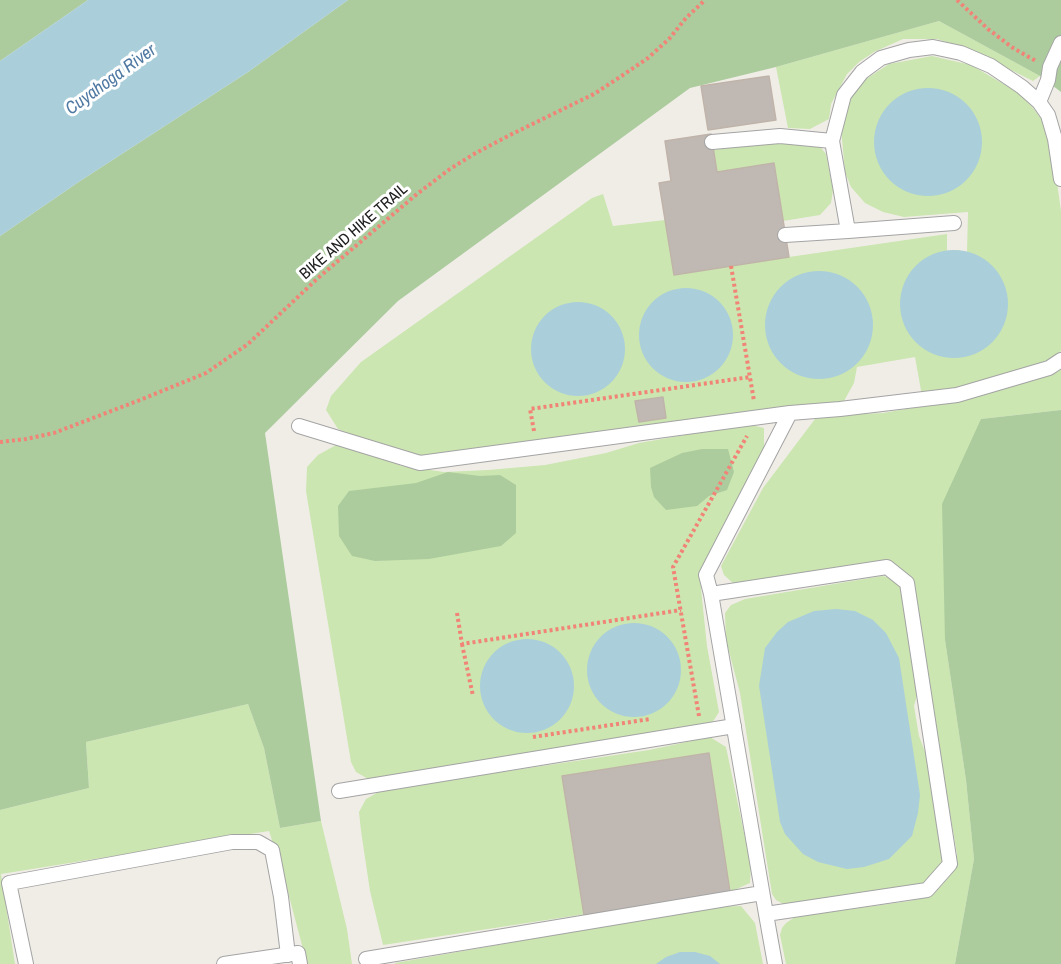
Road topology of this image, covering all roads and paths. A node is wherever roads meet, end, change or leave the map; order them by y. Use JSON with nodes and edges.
{"nodes":[{"id":1,"x":705,"y":0,"type":"edge"},
{"id":2,"x":957,"y":0,"type":"edge"},
{"id":3,"x":1061,"y":43,"type":"edge"},
{"id":4,"x":1050,"y":67,"type":"junction"},
{"id":5,"x":1039,"y":102,"type":"junction"},
{"id":6,"x":832,"y":141,"type":"junction"},
{"id":7,"x":712,"y":142,"type":"dead end"},
{"id":8,"x":1061,"y":179,"type":"edge"},
{"id":9,"x":954,"y":223,"type":"dead end"},
{"id":10,"x":848,"y":231,"type":"junction"},
{"id":11,"x":785,"y":235,"type":"dead end"},
{"id":12,"x":731,"y":266,"type":"dead end"},
{"id":13,"x":1061,"y":360,"type":"edge"},
{"id":14,"x":750,"y":377,"type":"junction"},
{"id":15,"x":790,"y":413,"type":"junction"},
{"id":16,"x":757,"y":417,"type":"junction"},
{"id":17,"x":299,"y":426,"type":"dead end"},
{"id":18,"x":0,"y":442,"type":"edge"},
{"id":19,"x":538,"y":447,"type":"junction"},
{"id":20,"x":711,"y":594,"type":"junction"},
{"id":21,"x":681,"y":610,"type":"junction"},
{"id":22,"x":457,"y":613,"type":"dead end"},
{"id":23,"x":462,"y":644,"type":"junction"},
{"id":24,"x":473,"y":696,"type":"dead end"},
{"id":25,"x":651,"y":719,"type":"dead end"},
{"id":26,"x":734,"y":726,"type":"junction"},
{"id":27,"x":702,"y":731,"type":"junction"},
{"id":28,"x":533,"y":737,"type":"dead end"},
{"id":29,"x":339,"y":791,"type":"dead end"},
{"id":30,"x":762,"y":893,"type":"junction"},
{"id":31,"x":766,"y":914,"type":"junction"},
{"id":32,"x":288,"y":955,"type":"junction"},
{"id":33,"x":366,"y":959,"type":"dead end"},
{"id":34,"x":26,"y":964,"type":"edge"},
{"id":35,"x":224,"y":964,"type":"edge"},
{"id":36,"x":300,"y":964,"type":"edge"},
{"id":37,"x":775,"y":964,"type":"edge"}],
"edges":[{"from":1,"to":18,"type":"path","name":"BIKE AND HIKE TRAIL"},
{"from":2,"to":4,"type":"path"},
{"from":3,"to":4,"type":"lane"},
{"from":4,"to":5,"type":"lane"},
{"from":5,"to":6,"type":"lane"},
{"from":5,"to":8,"type":"lane"},
{"from":6,"to":7,"type":"lane"},
{"from":6,"to":10,"type":"lane"},
{"from":9,"to":10,"type":"lane"},
{"from":10,"to":11,"type":"lane"},
{"from":12,"to":14,"type":"path"},
{"from":13,"to":15,"type":"lane"},
{"from":14,"to":16,"type":"path"},
{"from":14,"to":19,"type":"path"},
{"from":15,"to":16,"type":"lane"},
{"from":15,"to":20,"type":"lane"},
{"from":16,"to":19,"type":"lane"},
{"from":16,"to":21,"type":"path"},
{"from":17,"to":19,"type":"lane"},
{"from":20,"to":26,"type":"lane"},
{"from":20,"to":31,"type":"lane"},
{"from":21,"to":23,"type":"path"},
{"from":21,"to":27,"type":"path"},
{"from":22,"to":23,"type":"path"},
{"from":23,"to":24,"type":"path"},
{"from":25,"to":28,"type":"path"},
{"from":26,"to":27,"type":"lane"},
{"from":26,"to":30,"type":"lane"},
{"from":27,"to":29,"type":"lane"},
{"from":30,"to":31,"type":"lane"},
{"from":30,"to":33,"type":"lane"},
{"from":31,"to":37,"type":"lane"},
{"from":32,"to":34,"type":"lane"},
{"from":32,"to":35,"type":"lane"},
{"from":32,"to":36,"type":"lane"}]}
